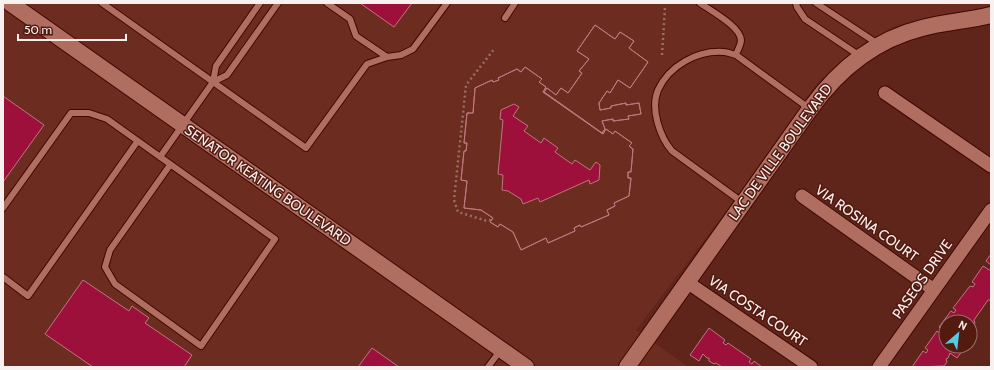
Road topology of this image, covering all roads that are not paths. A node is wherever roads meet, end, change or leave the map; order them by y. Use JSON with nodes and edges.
{"nodes":[{"id":1,"x":10,"y":3,"type":"edge"},
{"id":2,"x":102,"y":3,"type":"edge"},
{"id":3,"x":260,"y":3,"type":"edge"},
{"id":4,"x":278,"y":3,"type":"edge"},
{"id":5,"x":327,"y":3,"type":"edge"},
{"id":6,"x":447,"y":3,"type":"edge"},
{"id":7,"x":515,"y":3,"type":"edge"},
{"id":8,"x":700,"y":3,"type":"edge"},
{"id":9,"x":796,"y":3,"type":"edge"},
{"id":10,"x":816,"y":3,"type":"edge"},
{"id":11,"x":991,"y":15,"type":"edge"},
{"id":12,"x":505,"y":18,"type":"dead end"},
{"id":13,"x":879,"y":45,"type":"junction"},
{"id":14,"x":736,"y":55,"type":"junction"},
{"id":15,"x":860,"y":56,"type":"junction"},
{"id":16,"x":386,"y":57,"type":"junction"},
{"id":17,"x":213,"y":82,"type":"junction"},
{"id":18,"x":885,"y":93,"type":"dead end"},
{"id":19,"x":810,"y":109,"type":"junction"},
{"id":20,"x":183,"y":125,"type":"junction"},
{"id":21,"x":138,"y":142,"type":"junction"},
{"id":22,"x":160,"y":157,"type":"junction"},
{"id":23,"x":170,"y":165,"type":"junction"},
{"id":24,"x":991,"y":166,"type":"edge"},
{"id":25,"x":802,"y":196,"type":"dead end"},
{"id":26,"x":743,"y":203,"type":"junction"},
{"id":27,"x":3,"y":208,"type":"edge"},
{"id":28,"x":991,"y":210,"type":"edge"},
{"id":29,"x":3,"y":277,"type":"edge"},
{"id":30,"x":687,"y":282,"type":"junction"},
{"id":31,"x":934,"y":290,"type":"junction"},
{"id":32,"x":501,"y":349,"type":"junction"},
{"id":33,"x":488,"y":367,"type":"edge"},
{"id":34,"x":526,"y":367,"type":"edge"},
{"id":35,"x":627,"y":367,"type":"edge"},
{"id":36,"x":811,"y":367,"type":"edge"},
{"id":37,"x":879,"y":367,"type":"edge"}],
"edges":[{"from":1,"to":20,"type":"street","name":"SENATOR KEATING BOULEVARD"},
{"from":2,"to":17,"type":"lane"},
{"from":3,"to":17,"type":"lane"},
{"from":4,"to":17,"type":"lane"},
{"from":5,"to":16,"type":"lane"},
{"from":6,"to":16,"type":"lane"},
{"from":7,"to":12,"type":"lane"},
{"from":8,"to":14,"type":"lane"},
{"from":9,"to":15,"type":"lane"},
{"from":10,"to":13,"type":"lane"},
{"from":11,"to":13,"type":"street","name":"LAC DE VILLE BOULEVARD"},
{"from":13,"to":15,"type":"street","name":"LAC DE VILLE BOULEVARD"},
{"from":14,"to":19,"type":"lane"},
{"from":14,"to":26,"type":"lane"},
{"from":15,"to":19,"type":"street","name":"LAC DE VILLE BOULEVARD"},
{"from":16,"to":17,"type":"lane"},
{"from":17,"to":20,"type":"lane"},
{"from":18,"to":24,"type":"street"},
{"from":19,"to":26,"type":"street","name":"LAC DE VILLE BOULEVARD"},
{"from":20,"to":22,"type":"lane"},
{"from":20,"to":32,"type":"street","name":"SENATOR KEATING BOULEVARD"},
{"from":21,"to":22,"type":"lane"},
{"from":21,"to":27,"type":"lane"},
{"from":21,"to":29,"type":"lane"},
{"from":22,"to":23,"type":"lane"},
{"from":23,"to":23,"type":"lane"},
{"from":25,"to":31,"type":"street","name":"VIA ROSINA COURT"},
{"from":26,"to":30,"type":"street","name":"LAC DE VILLE BOULEVARD"},
{"from":28,"to":31,"type":"street","name":"PASEOS DRIVE"},
{"from":30,"to":35,"type":"street","name":"LAC DE VILLE BOULEVARD"},
{"from":30,"to":36,"type":"street","name":"VIA COSTA COURT"},
{"from":31,"to":37,"type":"street","name":"PASEOS DRIVE"},
{"from":32,"to":33,"type":"lane"},
{"from":32,"to":34,"type":"street","name":"SENATOR KEATING BOULEVARD"}]}
